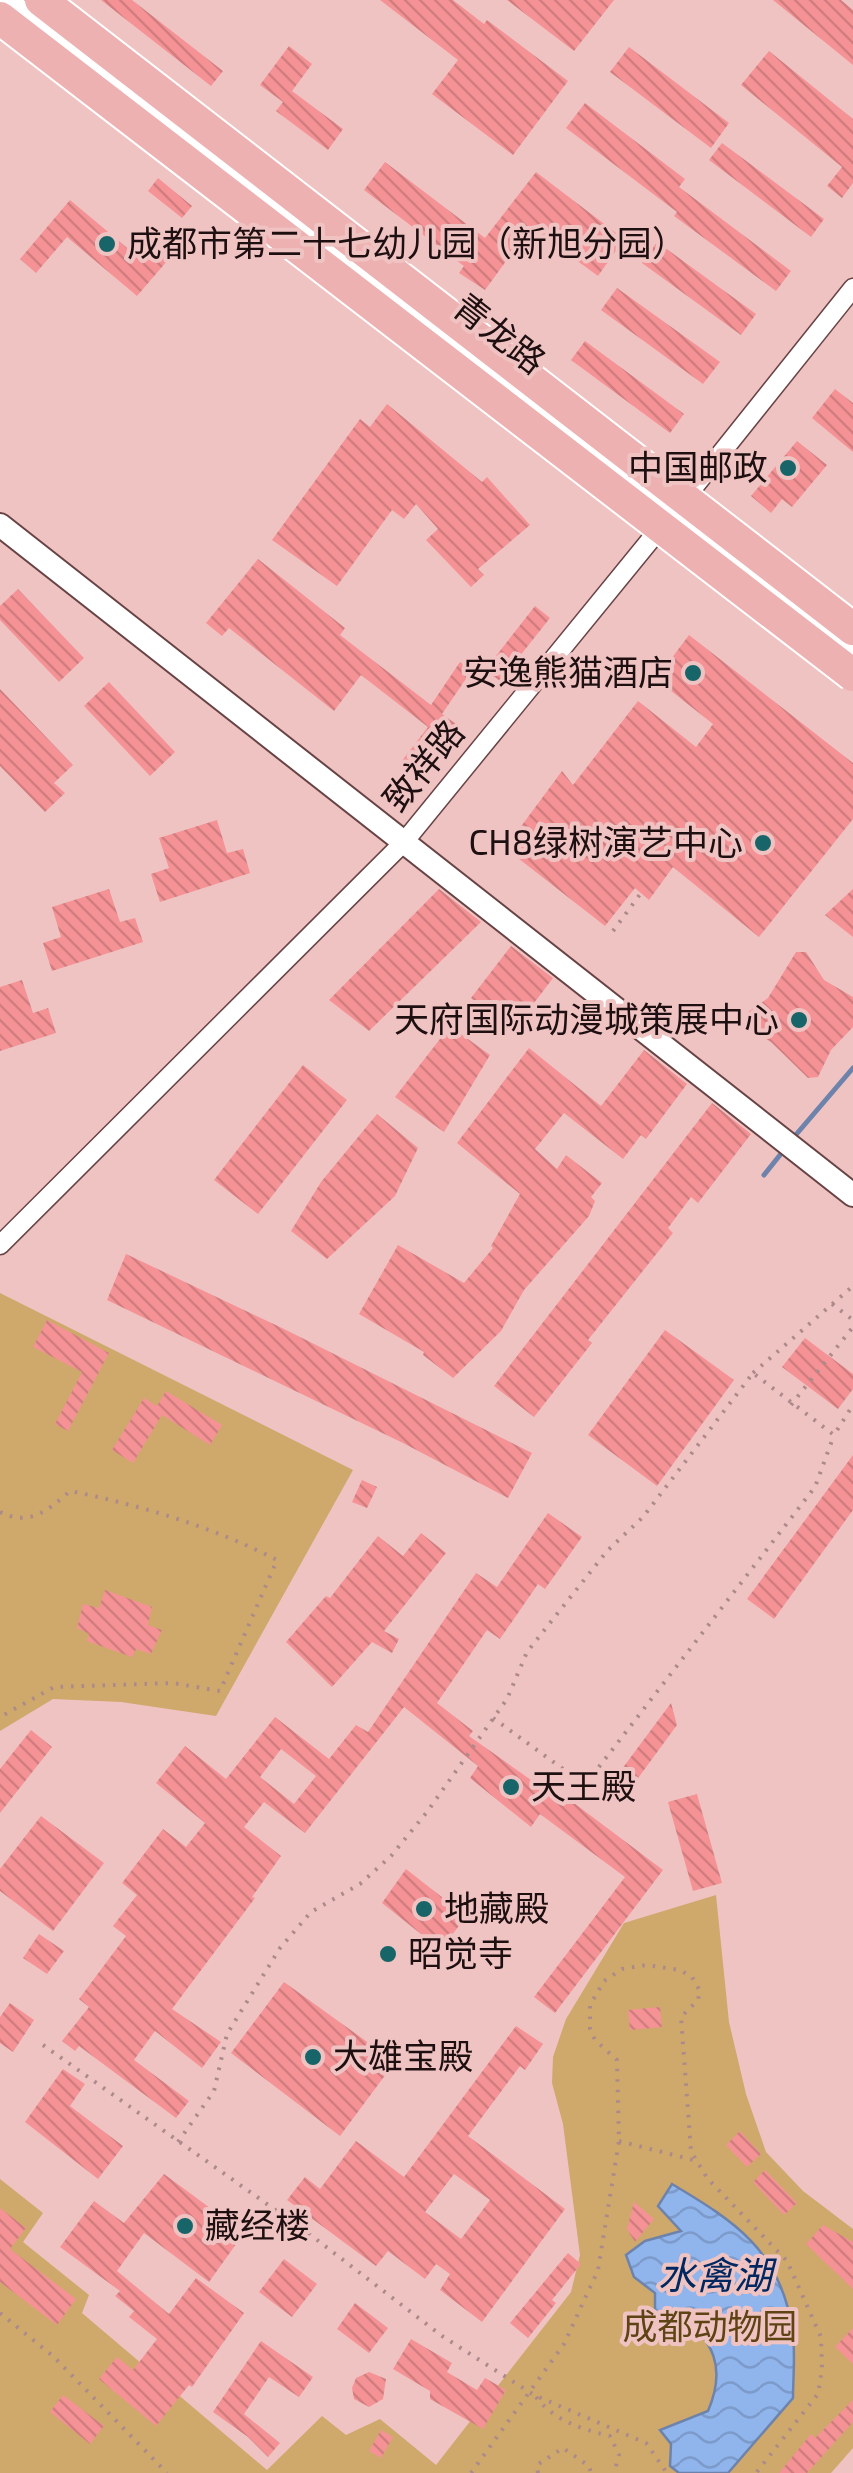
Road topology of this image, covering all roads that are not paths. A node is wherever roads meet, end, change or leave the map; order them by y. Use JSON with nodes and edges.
{"nodes":[{"id":1,"x":6,"y":0,"type":"edge"},
{"id":2,"x":41,"y":0,"type":"edge"},
{"id":3,"x":0,"y":18,"type":"edge"},
{"id":4,"x":853,"y":288,"type":"edge"},
{"id":5,"x":673,"y":512,"type":"junction"},
{"id":6,"x":0,"y":525,"type":"edge"},
{"id":7,"x":853,"y":629,"type":"edge"},
{"id":8,"x":853,"y":652,"type":"edge"},
{"id":9,"x":853,"y":676,"type":"edge"},
{"id":10,"x":404,"y":842,"type":"junction"},
{"id":11,"x":853,"y":1195,"type":"edge"},
{"id":12,"x":0,"y":1245,"type":"edge"}],
"edges":[{"from":1,"to":5,"type":"street","name":"青龙路"},
{"from":2,"to":7,"type":"highway","bridge":true},
{"from":3,"to":9,"type":"highway","bridge":true},
{"from":4,"to":5,"type":"street","name":"致祥路"},
{"from":5,"to":8,"type":"street","name":"青龙路"},
{"from":5,"to":10,"type":"street","name":"致祥路"},
{"from":6,"to":10,"type":"street"},
{"from":10,"to":11,"type":"street"},
{"from":10,"to":12,"type":"street","name":"致祥路"}]}
